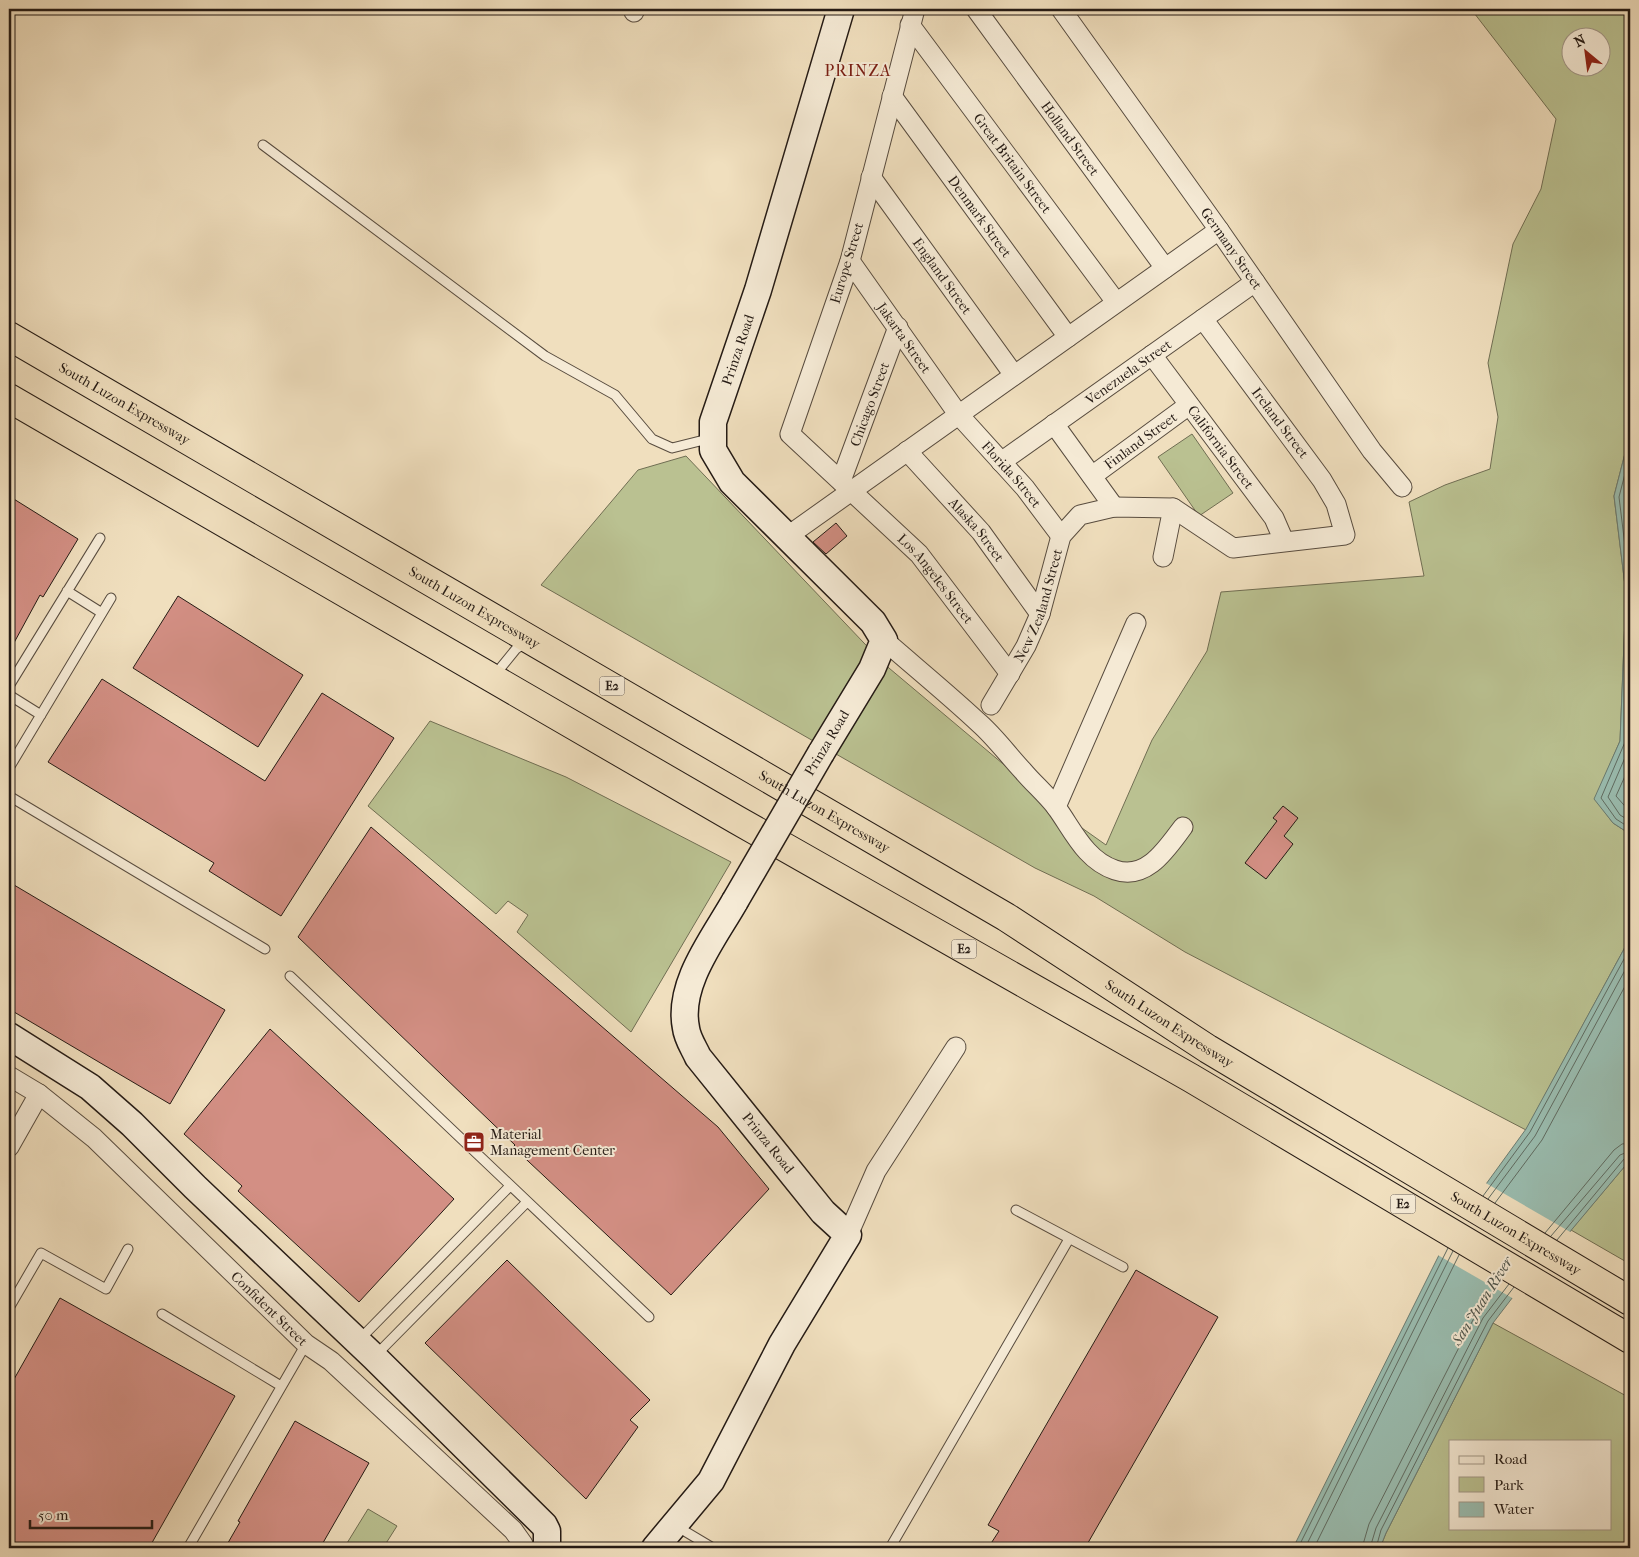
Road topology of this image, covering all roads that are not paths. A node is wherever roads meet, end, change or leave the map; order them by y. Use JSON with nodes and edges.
{"nodes":[{"id":1,"x":841,"y":9,"type":"edge"},
{"id":2,"x":976,"y":9,"type":"edge"},
{"id":3,"x":1061,"y":9,"type":"edge"},
{"id":4,"x":913,"y":17,"type":"edge"},
{"id":5,"x":892,"y":96,"type":"junction"},
{"id":6,"x":263,"y":145,"type":"dead end"},
{"id":7,"x":871,"y":177,"type":"junction"},
{"id":8,"x":1219,"y":230,"type":"junction"},
{"id":9,"x":850,"y":261,"type":"junction"},
{"id":10,"x":1165,"y":268,"type":"junction"},
{"id":11,"x":1255,"y":282,"type":"junction"},
{"id":12,"x":1116,"y":302,"type":"junction"},
{"id":13,"x":1203,"y":319,"type":"junction"},
{"id":14,"x":898,"y":327,"type":"junction"},
{"id":15,"x":9,"y":336,"type":"edge"},
{"id":16,"x":1068,"y":337,"type":"junction"},
{"id":17,"x":1152,"y":355,"type":"junction"},
{"id":18,"x":1014,"y":375,"type":"junction"},
{"id":19,"x":9,"y":398,"type":"edge"},
{"id":20,"x":1189,"y":405,"type":"junction"},
{"id":21,"x":9,"y":413,"type":"edge"},
{"id":22,"x":958,"y":414,"type":"junction"},
{"id":23,"x":1054,"y":424,"type":"junction"},
{"id":24,"x":57,"y":426,"type":"junction"},
{"id":25,"x":712,"y":438,"type":"junction"},
{"id":26,"x":907,"y":451,"type":"junction"},
{"id":27,"x":1001,"y":462,"type":"junction"},
{"id":28,"x":1092,"y":476,"type":"junction"},
{"id":29,"x":846,"y":486,"type":"junction"},
{"id":30,"x":1402,"y":487,"type":"dead end"},
{"id":31,"x":1114,"y":507,"type":"junction"},
{"id":32,"x":1173,"y":508,"type":"junction"},
{"id":33,"x":788,"y":536,"type":"junction"},
{"id":34,"x":1061,"y":536,"type":"junction"},
{"id":35,"x":100,"y":538,"type":"dead end"},
{"id":36,"x":1284,"y":541,"type":"junction"},
{"id":37,"x":1163,"y":557,"type":"dead end"},
{"id":38,"x":67,"y":591,"type":"junction"},
{"id":39,"x":111,"y":598,"type":"dead end"},
{"id":40,"x":102,"y":613,"type":"junction"},
{"id":41,"x":1040,"y":614,"type":"junction"},
{"id":42,"x":1136,"y":623,"type":"dead end"},
{"id":43,"x":530,"y":639,"type":"junction"},
{"id":44,"x":884,"y":640,"type":"junction"},
{"id":45,"x":1010,"y":674,"type":"junction"},
{"id":46,"x":492,"y":678,"type":"junction"},
{"id":47,"x":9,"y":686,"type":"edge"},
{"id":48,"x":9,"y":695,"type":"edge"},
{"id":49,"x":991,"y":705,"type":"dead end"},
{"id":50,"x":41,"y":715,"type":"junction"},
{"id":51,"x":9,"y":768,"type":"edge"},
{"id":52,"x":9,"y":796,"type":"edge"},
{"id":53,"x":1056,"y":807,"type":"junction"},
{"id":54,"x":1183,"y":827,"type":"dead end"},
{"id":55,"x":265,"y":949,"type":"dead end"},
{"id":56,"x":290,"y":976,"type":"dead end"},
{"id":57,"x":9,"y":1036,"type":"edge"},
{"id":58,"x":956,"y":1046,"type":"dead end"},
{"id":59,"x":9,"y":1076,"type":"edge"},
{"id":60,"x":39,"y":1094,"type":"junction"},
{"id":61,"x":9,"y":1147,"type":"edge"},
{"id":62,"x":510,"y":1186,"type":"junction"},
{"id":63,"x":528,"y":1202,"type":"junction"},
{"id":64,"x":1016,"y":1210,"type":"dead end"},
{"id":65,"x":848,"y":1234,"type":"junction"},
{"id":66,"x":1069,"y":1239,"type":"junction"},
{"id":67,"x":128,"y":1249,"type":"dead end"},
{"id":68,"x":1123,"y":1268,"type":"dead end"},
{"id":69,"x":1630,"y":1301,"type":"edge"},
{"id":70,"x":9,"y":1308,"type":"edge"},
{"id":71,"x":162,"y":1314,"type":"dead end"},
{"id":72,"x":649,"y":1317,"type":"dead end"},
{"id":73,"x":1623,"y":1335,"type":"edge"},
{"id":74,"x":306,"y":1344,"type":"junction"},
{"id":75,"x":366,"y":1349,"type":"junction"},
{"id":76,"x":281,"y":1386,"type":"junction"},
{"id":77,"x":674,"y":1525,"type":"junction"},
{"id":78,"x":188,"y":1548,"type":"edge"},
{"id":79,"x":522,"y":1548,"type":"edge"},
{"id":80,"x":547,"y":1548,"type":"edge"},
{"id":81,"x":655,"y":1548,"type":"edge"},
{"id":82,"x":713,"y":1548,"type":"edge"},
{"id":83,"x":890,"y":1548,"type":"edge"}],
"edges":[{"from":1,"to":25,"type":"main road","name":"Prinza Road"},
{"from":2,"to":10,"type":"street","name":"Holland Street"},
{"from":3,"to":8,"type":"street","name":"Germany Street"},
{"from":4,"to":5,"type":"street","name":"Europe Street"},
{"from":4,"to":12,"type":"street","name":"Great Britain Street"},
{"from":5,"to":7,"type":"street","name":"Europe Street"},
{"from":5,"to":16,"type":"street","name":"Denmark Street"},
{"from":6,"to":25,"type":"lane"},
{"from":7,"to":9,"type":"street","name":"Europe Street"},
{"from":7,"to":18,"type":"street","name":"England Street"},
{"from":8,"to":10,"type":"street"},
{"from":8,"to":11,"type":"street","name":"Germany Street"},
{"from":9,"to":14,"type":"street","name":"Jakarta Street"},
{"from":9,"to":29,"type":"street","name":"Europe Street"},
{"from":10,"to":12,"type":"street"},
{"from":11,"to":13,"type":"street","name":"Venezuela Street"},
{"from":11,"to":30,"type":"street","name":"Germany Street"},
{"from":12,"to":16,"type":"street"},
{"from":13,"to":17,"type":"street","name":"Venezuela Street"},
{"from":13,"to":36,"type":"street","name":"Ireland Street"},
{"from":14,"to":22,"type":"street","name":"Jakarta Street"},
{"from":14,"to":29,"type":"street","name":"Chicago Street"},
{"from":15,"to":43,"type":"highway","name":"South Luzon Expressway","number":"E2"},
{"from":16,"to":18,"type":"street"},
{"from":17,"to":20,"type":"street","name":"California Street"},
{"from":17,"to":23,"type":"street","name":"Venezuela Street"},
{"from":18,"to":22,"type":"street"},
{"from":19,"to":24,"type":"highway","number":"E2"},
{"from":20,"to":28,"type":"street","name":"Finland Street"},
{"from":20,"to":36,"type":"street","name":"California Street"},
{"from":21,"to":24,"type":"highway"},
{"from":22,"to":26,"type":"street"},
{"from":22,"to":27,"type":"street","name":"Florida Street"},
{"from":23,"to":27,"type":"street","name":"Venezuela Street"},
{"from":23,"to":28,"type":"street"},
{"from":24,"to":46,"type":"highway","number":"E2"},
{"from":25,"to":33,"type":"main road","name":"Prinza Road"},
{"from":26,"to":29,"type":"street"},
{"from":26,"to":41,"type":"street","name":"Alaska Street"},
{"from":27,"to":34,"type":"street","name":"Florida Street"},
{"from":28,"to":31,"type":"street"},
{"from":29,"to":33,"type":"street"},
{"from":29,"to":45,"type":"street","name":"Los Angeles Street"},
{"from":31,"to":32,"type":"street","name":"New Zealand Street"},
{"from":31,"to":34,"type":"street","name":"New Zealand Street"},
{"from":32,"to":36,"type":"street"},
{"from":32,"to":37,"type":"street"},
{"from":33,"to":44,"type":"main road","name":"Prinza Road"},
{"from":34,"to":41,"type":"street","name":"New Zealand Street"},
{"from":35,"to":38,"type":"lane"},
{"from":38,"to":40,"type":"lane"},
{"from":38,"to":47,"type":"lane"},
{"from":39,"to":40,"type":"lane"},
{"from":40,"to":50,"type":"lane"},
{"from":41,"to":45,"type":"street","name":"New Zealand Street"},
{"from":42,"to":53,"type":"street"},
{"from":43,"to":46,"type":"lane"},
{"from":43,"to":69,"type":"highway","name":"South Luzon Expressway","number":"E2"},
{"from":44,"to":53,"type":"street"},
{"from":44,"to":65,"type":"main road","name":"Prinza Road","bridge":true},
{"from":45,"to":49,"type":"street","name":"New Zealand Street"},
{"from":46,"to":73,"type":"highway","number":"E2"},
{"from":48,"to":50,"type":"lane"},
{"from":50,"to":51,"type":"lane"},
{"from":52,"to":55,"type":"lane"},
{"from":53,"to":54,"type":"street"},
{"from":56,"to":62,"type":"lane"},
{"from":57,"to":75,"type":"main road"},
{"from":58,"to":65,"type":"street"},
{"from":59,"to":60,"type":"street","name":"Confident Street"},
{"from":60,"to":61,"type":"street"},
{"from":60,"to":74,"type":"street","name":"Confident Street"},
{"from":62,"to":63,"type":"lane"},
{"from":62,"to":75,"type":"lane"},
{"from":63,"to":72,"type":"lane"},
{"from":63,"to":75,"type":"lane"},
{"from":64,"to":66,"type":"lane"},
{"from":65,"to":77,"type":"main road"},
{"from":66,"to":68,"type":"lane"},
{"from":66,"to":83,"type":"lane"},
{"from":67,"to":70,"type":"lane"},
{"from":71,"to":76,"type":"lane"},
{"from":74,"to":76,"type":"lane"},
{"from":74,"to":79,"type":"street","name":"Confident Street"},
{"from":75,"to":80,"type":"main road"},
{"from":76,"to":78,"type":"lane"},
{"from":77,"to":81,"type":"main road"},
{"from":77,"to":82,"type":"lane"}]}
